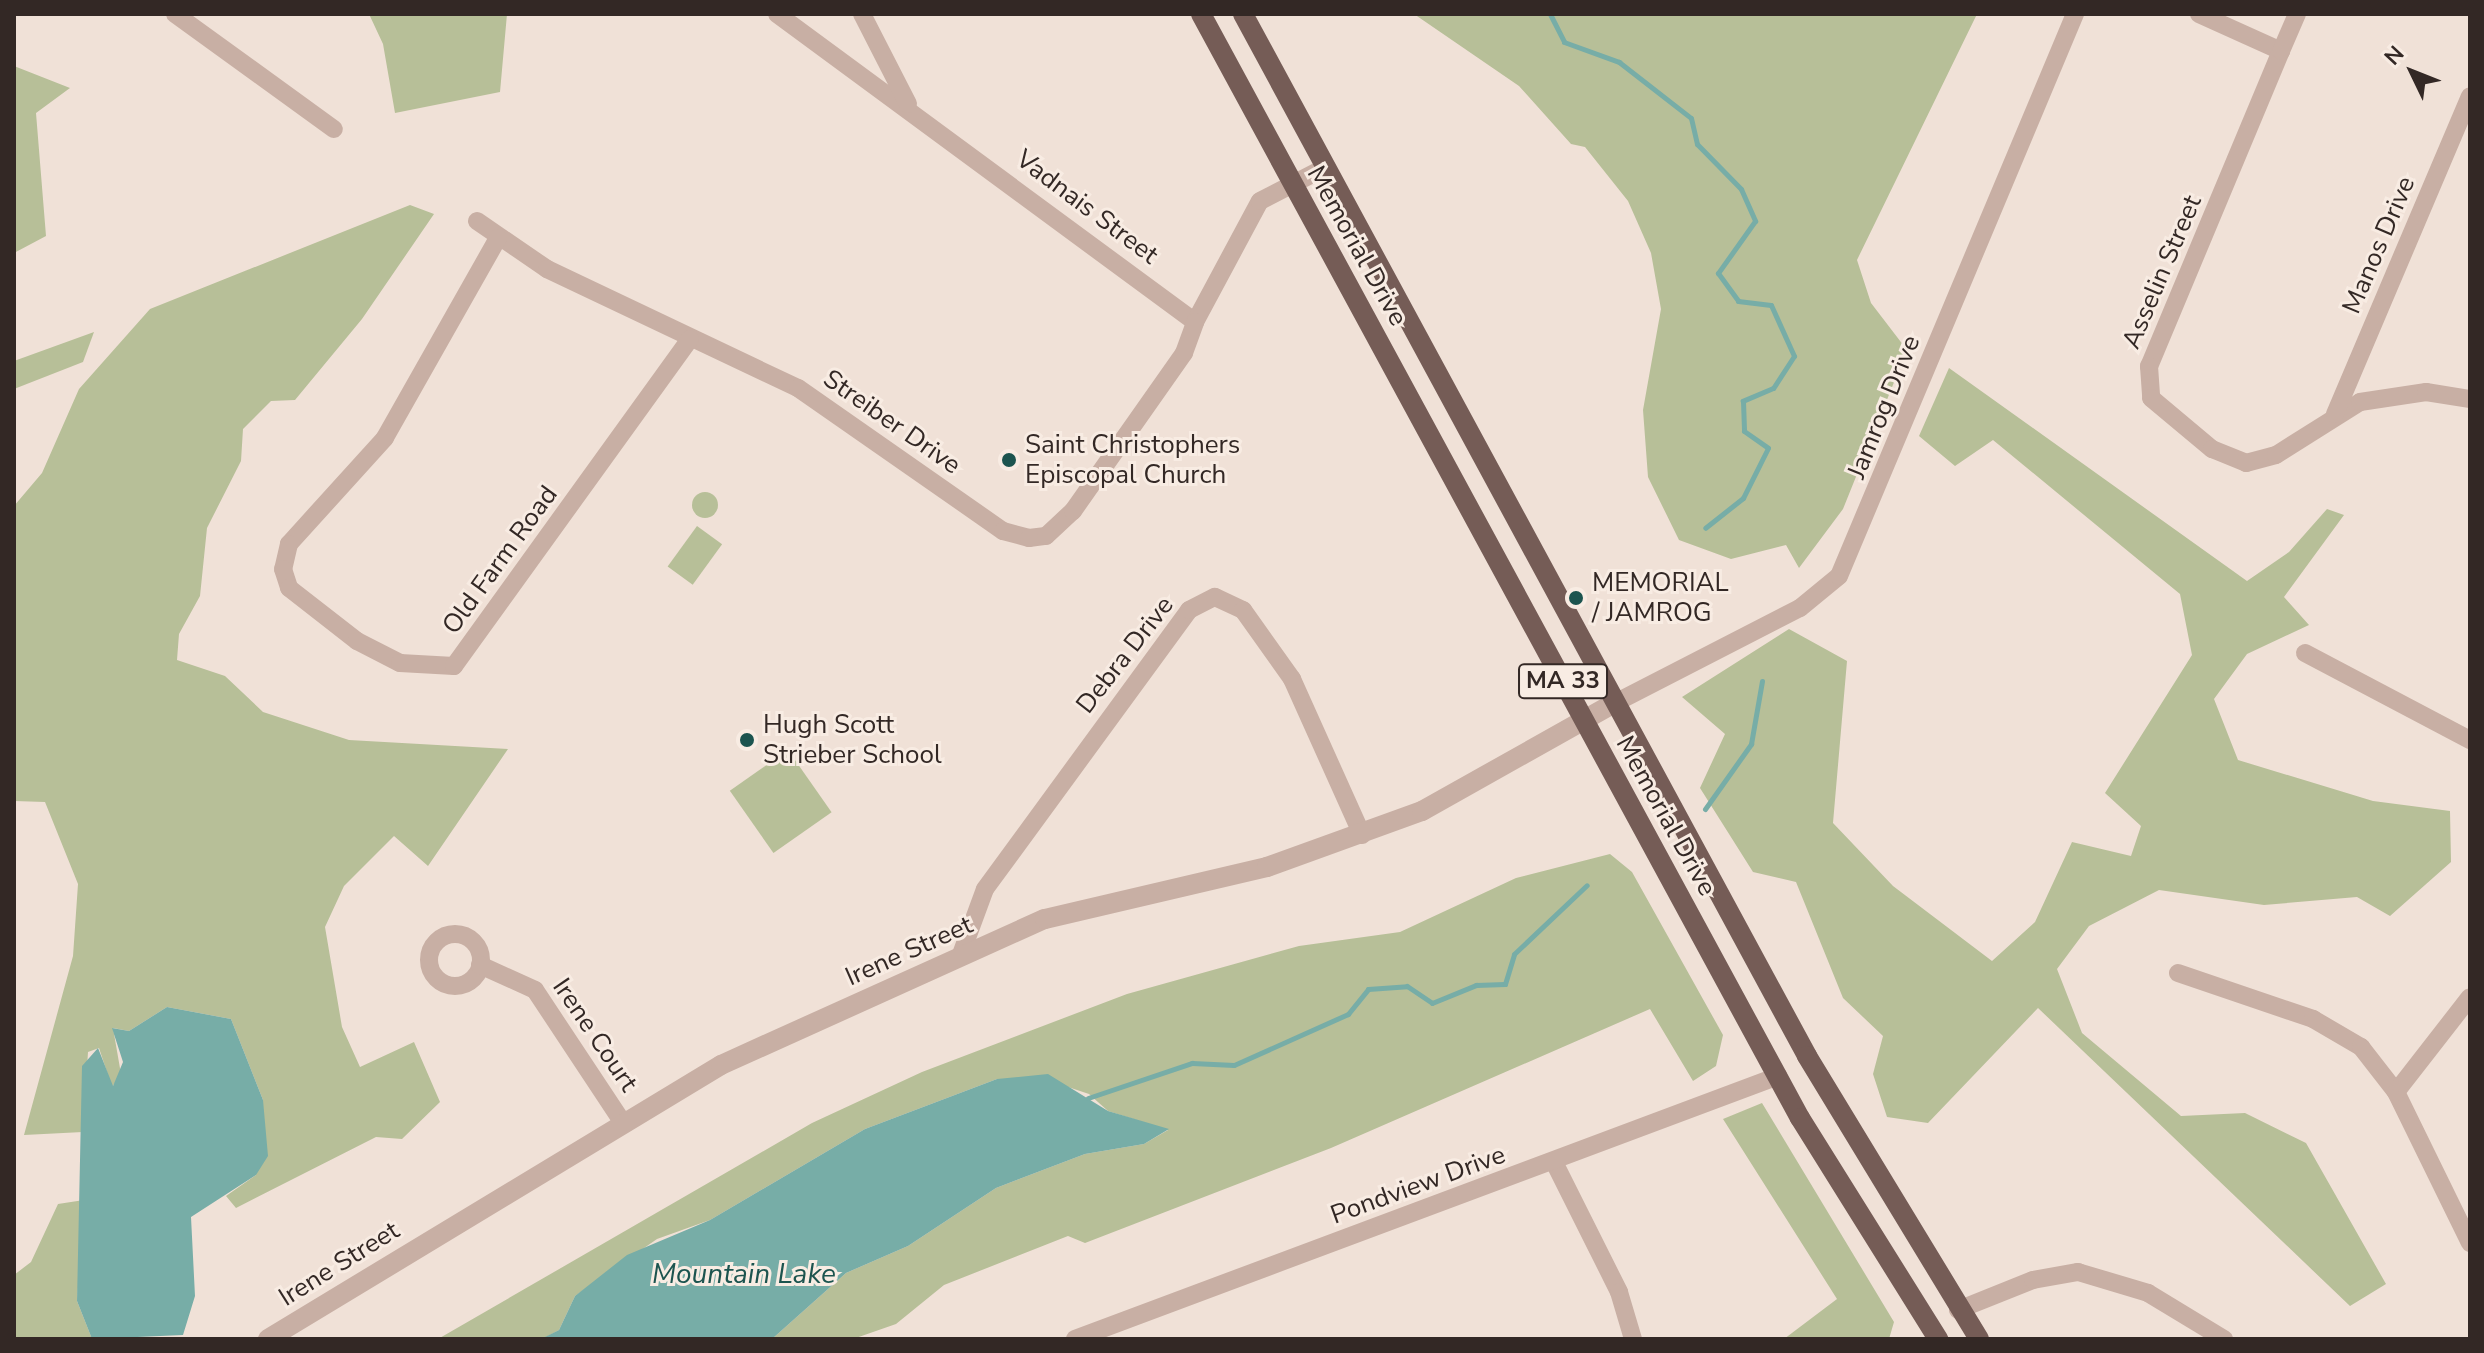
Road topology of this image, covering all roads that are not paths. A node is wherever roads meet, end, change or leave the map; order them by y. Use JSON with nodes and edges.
{"nodes":[{"id":1,"x":175,"y":14,"type":"edge"},
{"id":2,"x":777,"y":14,"type":"edge"},
{"id":3,"x":862,"y":14,"type":"edge"},
{"id":4,"x":1201,"y":14,"type":"edge"},
{"id":5,"x":1243,"y":14,"type":"edge"},
{"id":6,"x":2075,"y":14,"type":"edge"},
{"id":7,"x":2199,"y":14,"type":"edge"},
{"id":8,"x":2297,"y":14,"type":"edge"},
{"id":9,"x":2281,"y":51,"type":"junction"},
{"id":10,"x":2470,"y":96,"type":"edge"},
{"id":11,"x":909,"y":107,"type":"junction"},
{"id":12,"x":334,"y":129,"type":"dead end"},
{"id":13,"x":1324,"y":168,"type":"junction"},
{"id":14,"x":1293,"y":185,"type":"junction"},
{"id":15,"x":477,"y":221,"type":"dead end"},
{"id":16,"x":498,"y":238,"type":"junction"},
{"id":17,"x":1195,"y":322,"type":"junction"},
{"id":18,"x":690,"y":339,"type":"junction"},
{"id":19,"x":2470,"y":399,"type":"edge"},
{"id":20,"x":2335,"y":414,"type":"junction"},
{"id":21,"x":2305,"y":653,"type":"dead end"},
{"id":22,"x":1613,"y":704,"type":"junction"},
{"id":23,"x":1584,"y":719,"type":"junction"},
{"id":24,"x":2470,"y":740,"type":"edge"},
{"id":25,"x":1362,"y":835,"type":"junction"},
{"id":26,"x":960,"y":957,"type":"junction"},
{"id":27,"x":480,"y":965,"type":"dead end"},
{"id":28,"x":2178,"y":973,"type":"dead end"},
{"id":29,"x":2470,"y":997,"type":"edge"},
{"id":30,"x":1778,"y":1076,"type":"junction"},
{"id":31,"x":2396,"y":1092,"type":"junction"},
{"id":32,"x":621,"y":1120,"type":"junction"},
{"id":33,"x":1555,"y":1164,"type":"junction"},
{"id":34,"x":2470,"y":1243,"type":"edge"},
{"id":35,"x":1958,"y":1310,"type":"junction"},
{"id":36,"x":268,"y":1339,"type":"edge"},
{"id":37,"x":1075,"y":1339,"type":"edge"},
{"id":38,"x":1633,"y":1339,"type":"edge"},
{"id":39,"x":1938,"y":1339,"type":"edge"},
{"id":40,"x":1979,"y":1339,"type":"edge"},
{"id":41,"x":2224,"y":1339,"type":"edge"}],
"edges":[{"from":1,"to":12,"type":"street"},
{"from":2,"to":11,"type":"street","name":"Vadnais Street"},
{"from":3,"to":11,"type":"street"},
{"from":4,"to":14,"type":"main road","name":"Memorial Drive","number":"MA 33"},
{"from":5,"to":13,"type":"main road","name":"Memorial Drive","number":"MA 33"},
{"from":6,"to":22,"type":"street","name":"Jamrog Drive"},
{"from":7,"to":9,"type":"street"},
{"from":8,"to":9,"type":"street","name":"Asselin Street"},
{"from":9,"to":20,"type":"street","name":"Asselin Street"},
{"from":10,"to":20,"type":"street","name":"Manos Drive"},
{"from":11,"to":17,"type":"street","name":"Vadnais Street"},
{"from":13,"to":14,"type":"street"},
{"from":13,"to":22,"type":"main road","name":"Memorial Drive","number":"MA 33"},
{"from":14,"to":17,"type":"street"},
{"from":14,"to":23,"type":"main road","name":"Memorial Drive","number":"MA 33"},
{"from":15,"to":16,"type":"street","name":"Streiber Drive"},
{"from":16,"to":18,"type":"street","name":"Streiber Drive"},
{"from":16,"to":18,"type":"street","name":"Old Farm Road"},
{"from":17,"to":18,"type":"street","name":"Streiber Drive"},
{"from":19,"to":20,"type":"street","name":"Asselin Street"},
{"from":21,"to":24,"type":"street"},
{"from":22,"to":23,"type":"street","name":"Irene Street"},
{"from":22,"to":35,"type":"main road","name":"Memorial Drive","number":"MA 33"},
{"from":23,"to":25,"type":"street","name":"Irene Street"},
{"from":23,"to":30,"type":"main road","name":"Memorial Drive","number":"MA 33"},
{"from":25,"to":26,"type":"street","name":"Irene Street"},
{"from":25,"to":26,"type":"street","name":"Debra Drive"},
{"from":26,"to":32,"type":"street","name":"Irene Street"},
{"from":27,"to":32,"type":"street","name":"Irene Court"},
{"from":28,"to":31,"type":"street"},
{"from":29,"to":31,"type":"street"},
{"from":30,"to":33,"type":"street","name":"Pondview Drive"},
{"from":30,"to":39,"type":"main road","name":"Memorial Drive","number":"MA 33"},
{"from":31,"to":34,"type":"street"},
{"from":32,"to":36,"type":"street","name":"Irene Street"},
{"from":33,"to":37,"type":"street","name":"Pondview Drive"},
{"from":33,"to":38,"type":"street"},
{"from":35,"to":40,"type":"main road","name":"Memorial Drive","number":"MA 33"},
{"from":35,"to":41,"type":"street"}]}
